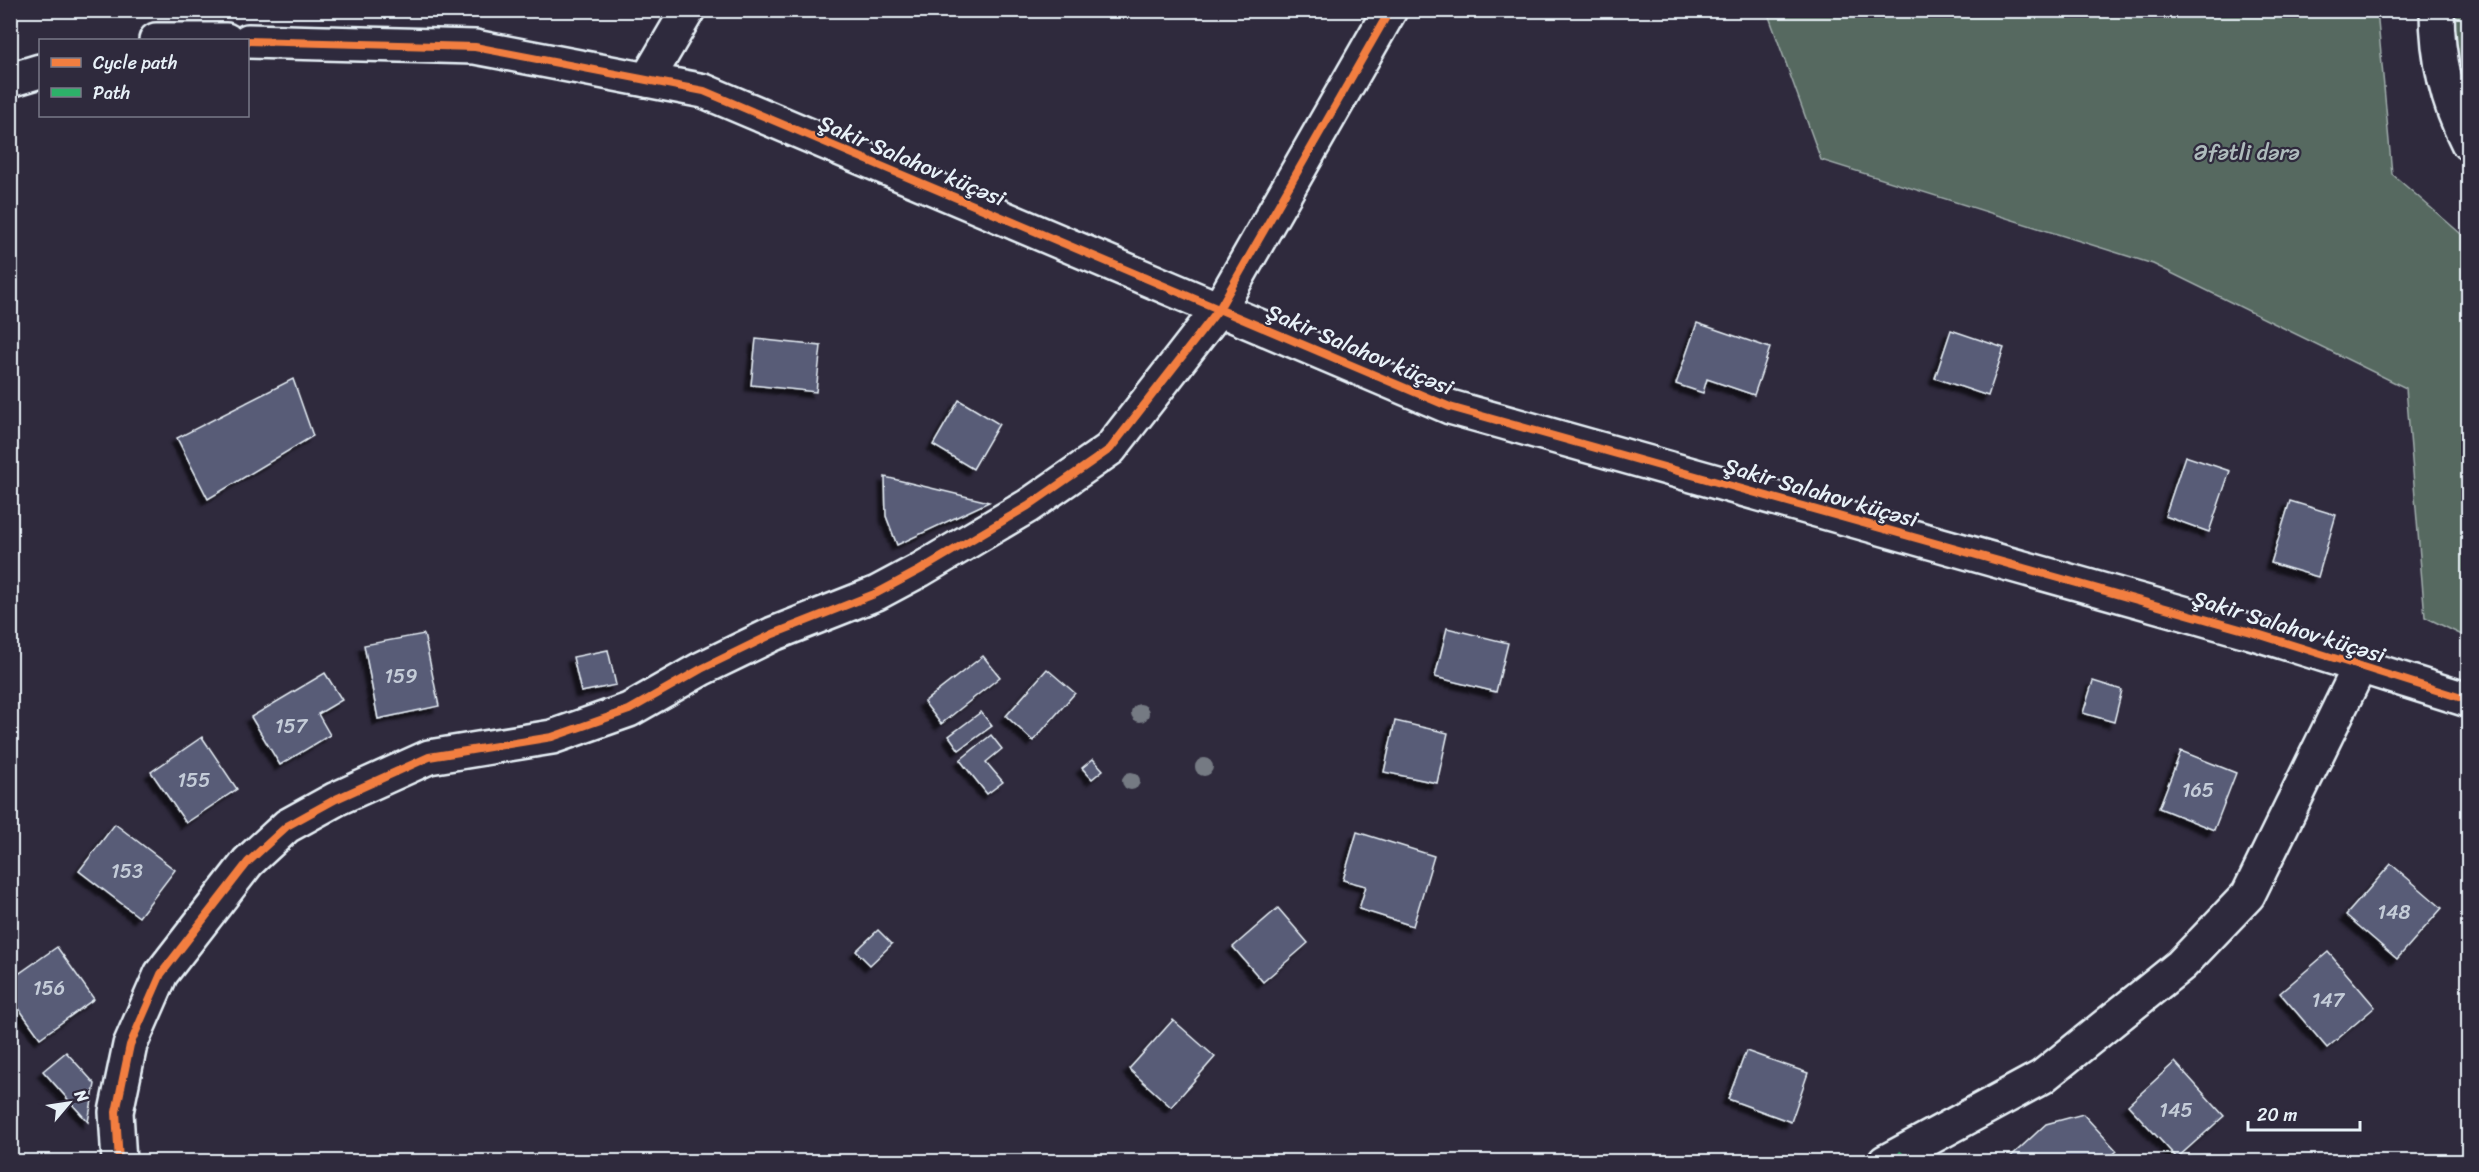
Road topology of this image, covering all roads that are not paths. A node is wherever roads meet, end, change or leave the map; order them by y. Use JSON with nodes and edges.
{"nodes":[{"id":1,"x":688,"y":10,"type":"edge"},
{"id":2,"x":1390,"y":10,"type":"edge"},
{"id":3,"x":2437,"y":10,"type":"edge"},
{"id":4,"x":249,"y":41,"type":"edge"},
{"id":5,"x":39,"y":72,"type":"edge"},
{"id":6,"x":10,"y":80,"type":"edge"},
{"id":7,"x":647,"y":80,"type":"junction"},
{"id":8,"x":2469,"y":143,"type":"edge"},
{"id":9,"x":1219,"y":309,"type":"junction"},
{"id":10,"x":2360,"y":666,"type":"junction"},
{"id":11,"x":2469,"y":700,"type":"edge"},
{"id":12,"x":119,"y":1161,"type":"edge"},
{"id":13,"x":1885,"y":1161,"type":"edge"}],
"edges":[{"from":1,"to":7,"type":"street"},
{"from":2,"to":9,"type":"street"},
{"from":3,"to":8,"type":"street"},
{"from":4,"to":7,"type":"street","name":"Şakir Salahov küçəsi"},
{"from":5,"to":6,"type":"street"},
{"from":7,"to":9,"type":"street","name":"Şakir Salahov küçəsi"},
{"from":9,"to":10,"type":"street","name":"Şakir Salahov küçəsi"},
{"from":9,"to":12,"type":"street"},
{"from":10,"to":11,"type":"street","name":"Şakir Salahov küçəsi"},
{"from":10,"to":13,"type":"street"}]}
